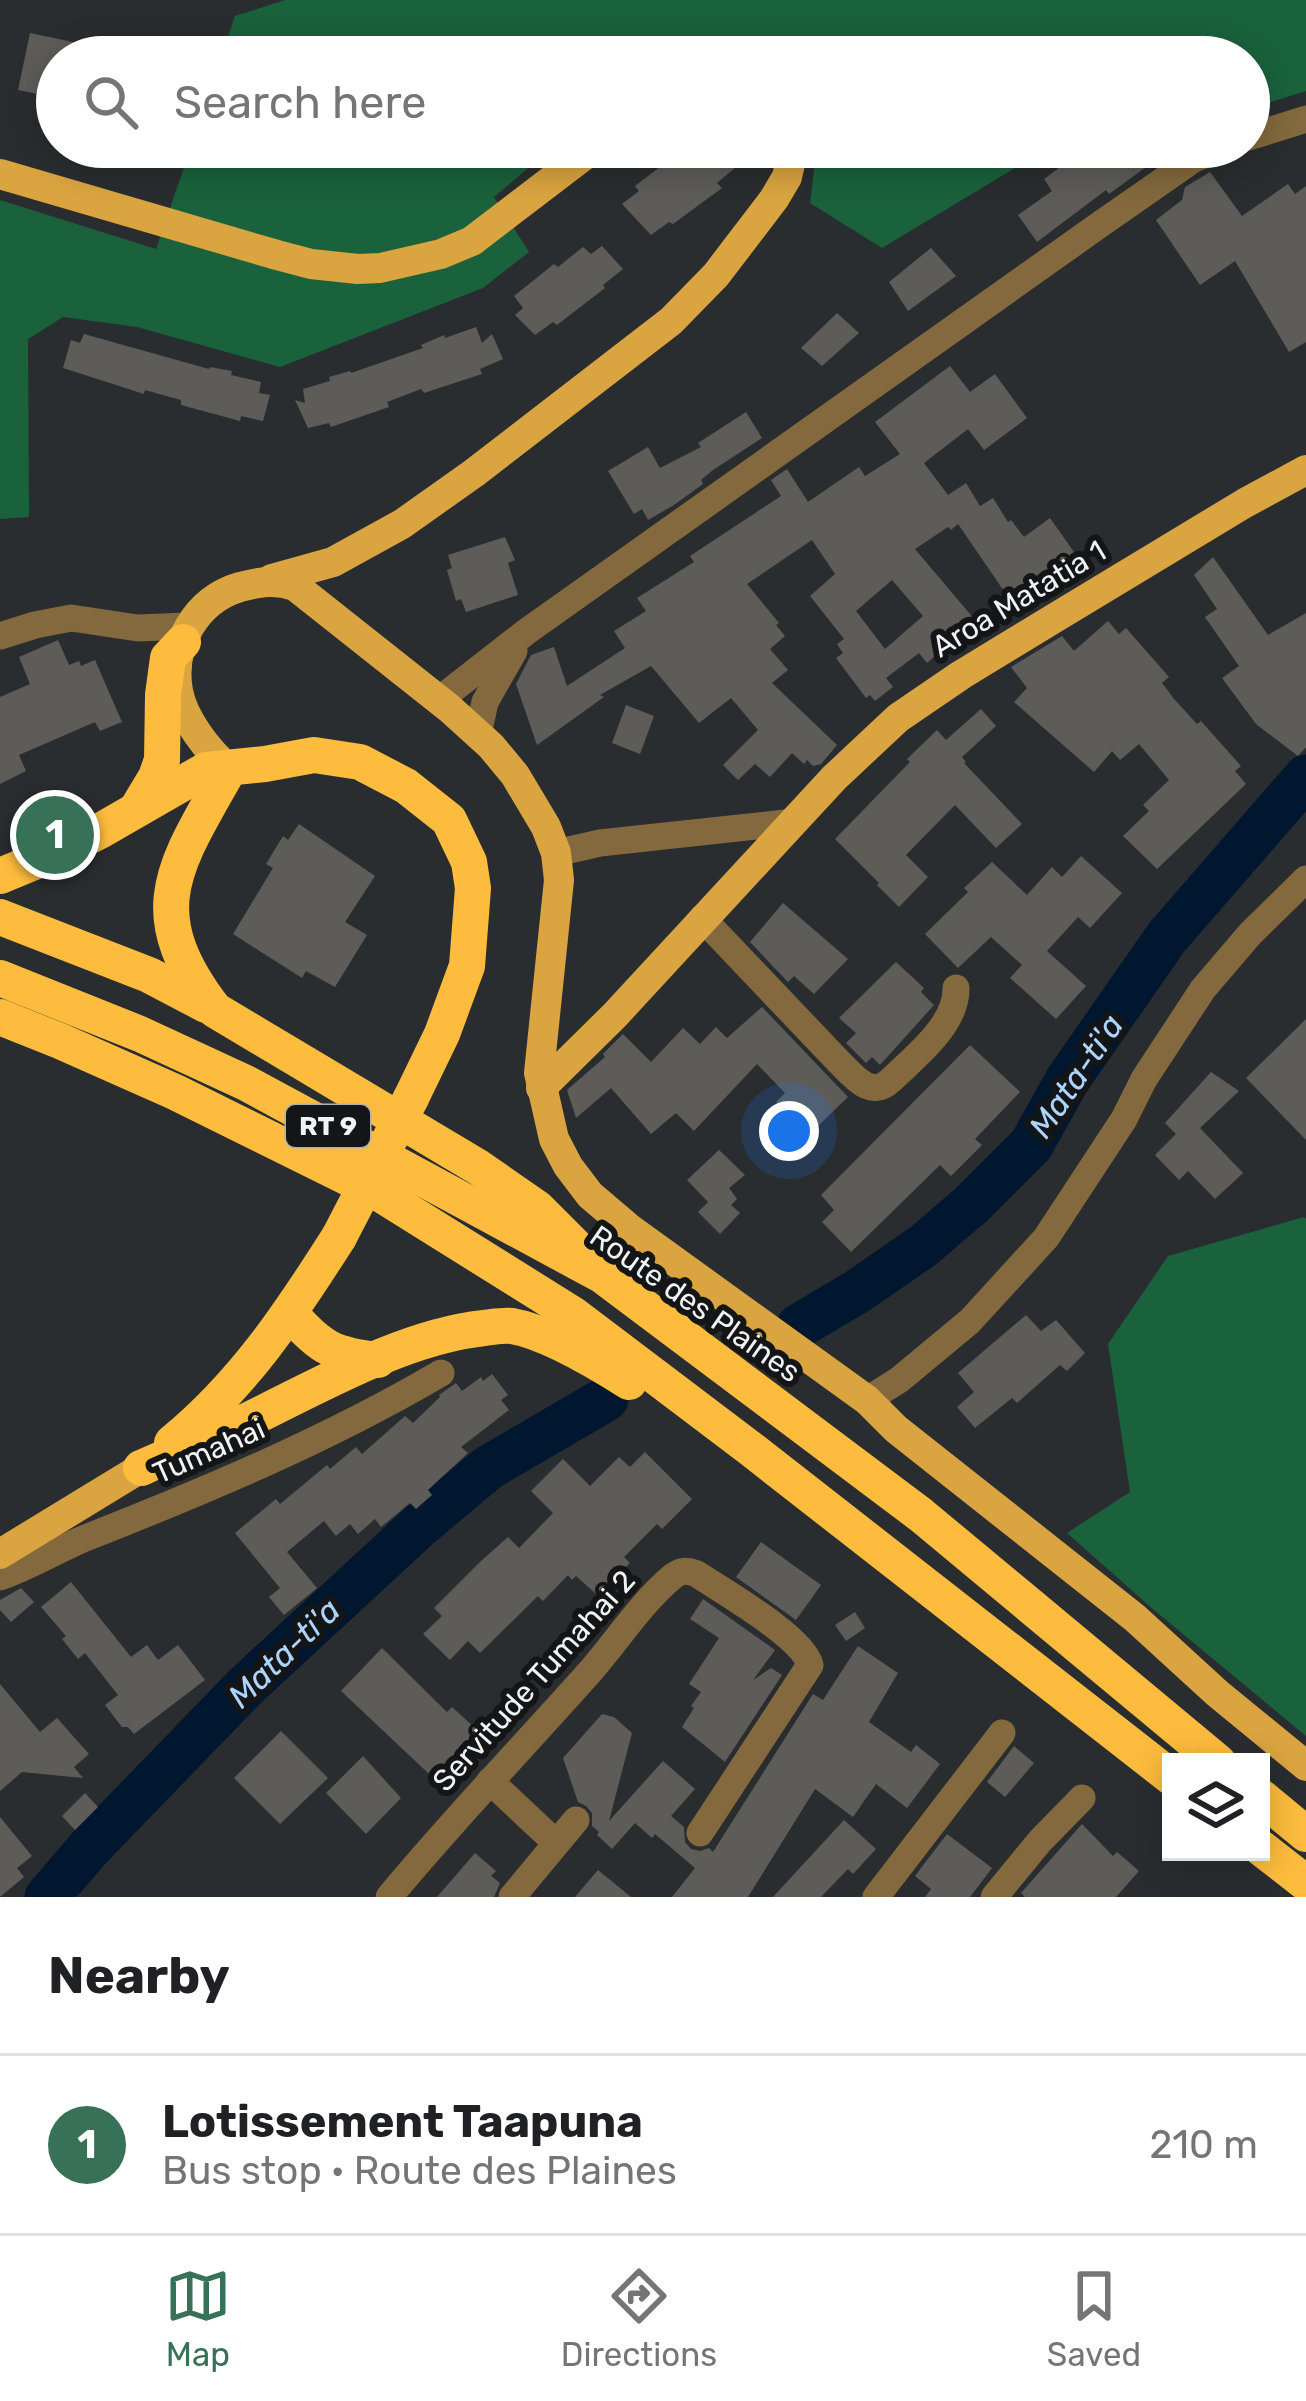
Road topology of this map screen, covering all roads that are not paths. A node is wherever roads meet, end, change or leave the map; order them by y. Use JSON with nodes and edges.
{"nodes":[{"id":1,"x":1306,"y":119,"type":"edge"},
{"id":2,"x":1270,"y":130,"type":"edge"},
{"id":3,"x":568,"y":168,"type":"edge"},
{"id":4,"x":789,"y":168,"type":"edge"},
{"id":5,"x":1180,"y":168,"type":"edge"},
{"id":6,"x":0,"y":174,"type":"edge"},
{"id":7,"x":1306,"y":470,"type":"edge"},
{"id":8,"x":266,"y":580,"type":"junction"},
{"id":9,"x":526,"y":632,"type":"junction"},
{"id":10,"x":185,"y":634,"type":"junction"},
{"id":11,"x":0,"y":636,"type":"edge"},
{"id":12,"x":439,"y":700,"type":"junction"},
{"id":13,"x":478,"y":734,"type":"junction"},
{"id":14,"x":229,"y":770,"type":"junction"},
{"id":15,"x":137,"y":808,"type":"junction"},
{"id":16,"x":794,"y":822,"type":"junction"},
{"id":17,"x":556,"y":853,"type":"junction"},
{"id":18,"x":0,"y":876,"type":"edge"},
{"id":19,"x":1306,"y":879,"type":"edge"},
{"id":20,"x":0,"y":916,"type":"edge"},
{"id":21,"x":702,"y":918,"type":"junction"},
{"id":22,"x":0,"y":978,"type":"edge"},
{"id":23,"x":956,"y":988,"type":"dead end"},
{"id":24,"x":214,"y":1010,"type":"junction"},
{"id":25,"x":0,"y":1017,"type":"edge"},
{"id":26,"x":542,"y":1088,"type":"junction"},
{"id":27,"x":603,"y":1276,"type":"junction"},
{"id":28,"x":291,"y":1314,"type":"junction"},
{"id":29,"x":610,"y":1356,"type":"junction"},
{"id":30,"x":378,"y":1360,"type":"junction"},
{"id":31,"x":441,"y":1373,"type":"dead end"},
{"id":32,"x":868,"y":1400,"type":"junction"},
{"id":33,"x":141,"y":1468,"type":"junction"},
{"id":34,"x":0,"y":1554,"type":"edge"},
{"id":35,"x":0,"y":1577,"type":"edge"},
{"id":36,"x":1003,"y":1733,"type":"dead end"},
{"id":37,"x":1207,"y":1753,"type":"edge"},
{"id":38,"x":1306,"y":1766,"type":"edge"},
{"id":39,"x":1162,"y":1770,"type":"edge"},
{"id":40,"x":490,"y":1781,"type":"junction"},
{"id":41,"x":1082,"y":1798,"type":"dead end"},
{"id":42,"x":1270,"y":1804,"type":"edge"},
{"id":43,"x":577,"y":1820,"type":"dead end"},
{"id":44,"x":700,"y":1832,"type":"dead end"},
{"id":45,"x":1306,"y":1834,"type":"edge"},
{"id":46,"x":556,"y":1843,"type":"junction"},
{"id":47,"x":1270,"y":1855,"type":"edge"},
{"id":48,"x":1306,"y":1883,"type":"edge"},
{"id":49,"x":389,"y":1897,"type":"edge"},
{"id":50,"x":512,"y":1897,"type":"edge"},
{"id":51,"x":876,"y":1897,"type":"edge"},
{"id":52,"x":994,"y":1897,"type":"edge"}],
"edges":[{"from":1,"to":2,"type":"street"},
{"from":3,"to":6,"type":"main road"},
{"from":4,"to":8,"type":"main road"},
{"from":5,"to":9,"type":"street"},
{"from":7,"to":16,"type":"main road","name":"Aroa Matatia 1"},
{"from":8,"to":10,"type":"main road"},
{"from":8,"to":12,"type":"main road"},
{"from":9,"to":12,"type":"street"},
{"from":9,"to":13,"type":"street"},
{"from":10,"to":11,"type":"street"},
{"from":10,"to":14,"type":"main road"},
{"from":10,"to":15,"type":"highway"},
{"from":12,"to":13,"type":"main road"},
{"from":13,"to":17,"type":"main road"},
{"from":14,"to":15,"type":"highway"},
{"from":14,"to":24,"type":"highway"},
{"from":14,"to":28,"type":"highway","bridge":true},
{"from":15,"to":18,"type":"highway"},
{"from":16,"to":17,"type":"street"},
{"from":16,"to":21,"type":"main road","name":"Aroa Matatia 1"},
{"from":17,"to":26,"type":"main road","name":"Route des Plaines"},
{"from":19,"to":32,"type":"street"},
{"from":20,"to":24,"type":"highway"},
{"from":21,"to":23,"type":"street"},
{"from":21,"to":26,"type":"main road","name":"Aroa Matatia 1"},
{"from":22,"to":27,"type":"highway","name":"Route des Plaines","number":"RT 9"},
{"from":24,"to":27,"type":"highway"},
{"from":25,"to":29,"type":"highway","number":"RT 9"},
{"from":26,"to":32,"type":"main road","name":"Route des Plaines"},
{"from":27,"to":37,"type":"highway","name":"Route des Plaines","number":"RT 9"},
{"from":28,"to":30,"type":"highway"},
{"from":28,"to":33,"type":"highway"},
{"from":29,"to":30,"type":"highway"},
{"from":29,"to":39,"type":"highway"},
{"from":30,"to":33,"type":"highway"},
{"from":31,"to":35,"type":"street","name":"Tumahai"},
{"from":32,"to":38,"type":"main road","name":"Route des Plaines"},
{"from":33,"to":34,"type":"main road"},
{"from":36,"to":51,"type":"street"},
{"from":40,"to":44,"type":"street","name":"Servitude Tumahai 2"},
{"from":40,"to":46,"type":"street"},
{"from":40,"to":49,"type":"street","name":"Servitude Tumahai 2"},
{"from":41,"to":52,"type":"street"},
{"from":42,"to":45,"type":"highway"},
{"from":43,"to":46,"type":"street"},
{"from":46,"to":50,"type":"street"},
{"from":47,"to":48,"type":"highway"}]}
